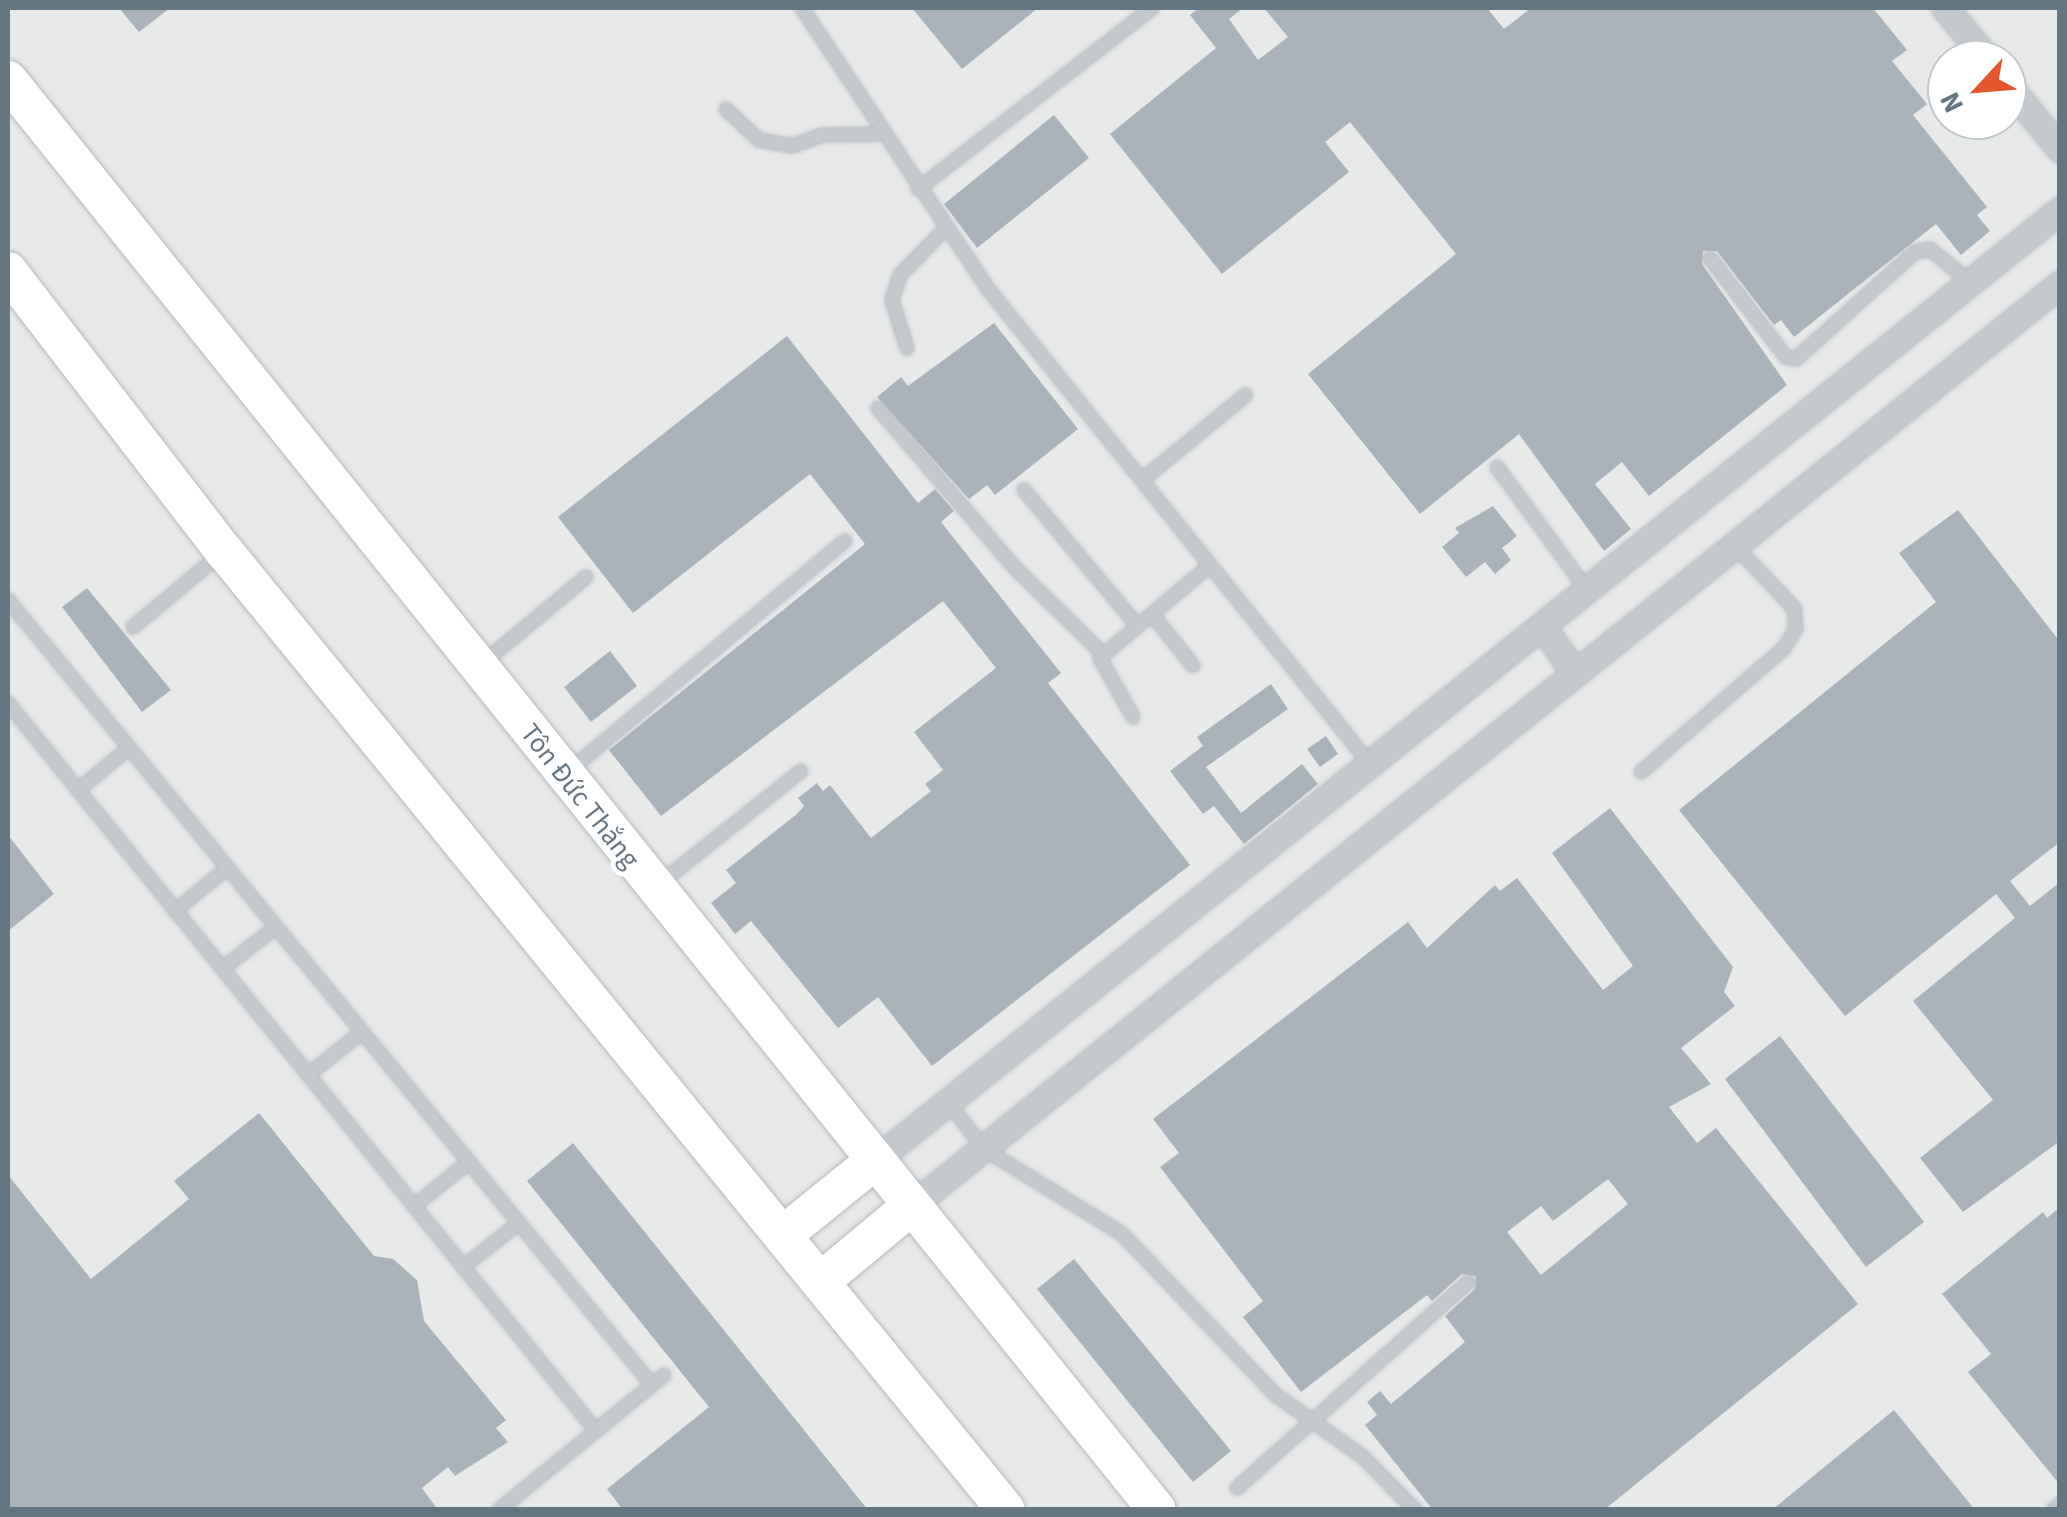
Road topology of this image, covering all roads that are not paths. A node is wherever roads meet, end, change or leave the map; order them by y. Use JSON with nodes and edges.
{"nodes":[{"id":1,"x":802,"y":8,"type":"edge"},
{"id":2,"x":1152,"y":8,"type":"edge"},
{"id":3,"x":1945,"y":8,"type":"edge"},
{"id":4,"x":1971,"y":40,"type":"edge"},
{"id":5,"x":8,"y":80,"type":"edge"},
{"id":6,"x":2027,"y":108,"type":"edge"},
{"id":7,"x":726,"y":109,"type":"dead end"},
{"id":8,"x":883,"y":134,"type":"junction"},
{"id":9,"x":2060,"y":148,"type":"edge"},
{"id":10,"x":918,"y":189,"type":"junction"},
{"id":11,"x":2060,"y":210,"type":"edge"},
{"id":12,"x":945,"y":229,"type":"junction"},
{"id":13,"x":1710,"y":258,"type":"dead end"},
{"id":14,"x":8,"y":270,"type":"edge"},
{"id":15,"x":1970,"y":282,"type":"junction"},
{"id":16,"x":2060,"y":284,"type":"edge"},
{"id":17,"x":908,"y":348,"type":"dead end"},
{"id":18,"x":1246,"y":395,"type":"dead end"},
{"id":19,"x":878,"y":408,"type":"dead end"},
{"id":20,"x":1497,"y":467,"type":"dead end"},
{"id":21,"x":1142,"y":480,"type":"junction"},
{"id":22,"x":1024,"y":490,"type":"dead end"},
{"id":23,"x":846,"y":540,"type":"dead end"},
{"id":24,"x":1734,"y":545,"type":"junction"},
{"id":25,"x":224,"y":550,"type":"junction"},
{"id":26,"x":1210,"y":565,"type":"junction"},
{"id":27,"x":586,"y":577,"type":"dead end"},
{"id":28,"x":1586,"y":590,"type":"junction"},
{"id":29,"x":8,"y":600,"type":"edge"},
{"id":30,"x":1152,"y":614,"type":"junction"},
{"id":31,"x":1137,"y":626,"type":"junction"},
{"id":32,"x":1542,"y":626,"type":"junction"},
{"id":33,"x":133,"y":627,"type":"dead end"},
{"id":34,"x":1103,"y":654,"type":"junction"},
{"id":35,"x":1194,"y":666,"type":"dead end"},
{"id":36,"x":478,"y":667,"type":"junction"},
{"id":37,"x":1575,"y":673,"type":"junction"},
{"id":38,"x":8,"y":703,"type":"edge"},
{"id":39,"x":1133,"y":718,"type":"dead end"},
{"id":40,"x":129,"y":748,"type":"junction"},
{"id":41,"x":1370,"y":764,"type":"junction"},
{"id":42,"x":801,"y":772,"type":"dead end"},
{"id":43,"x":1640,"y":772,"type":"dead end"},
{"id":44,"x":564,"y":775,"type":"junction"},
{"id":45,"x":78,"y":790,"type":"junction"},
{"id":46,"x":227,"y":868,"type":"junction"},
{"id":47,"x":653,"y":888,"type":"junction"},
{"id":48,"x":175,"y":911,"type":"junction"},
{"id":49,"x":276,"y":927,"type":"junction"},
{"id":50,"x":222,"y":969,"type":"junction"},
{"id":51,"x":362,"y":1032,"type":"junction"},
{"id":52,"x":308,"y":1075,"type":"junction"},
{"id":53,"x":948,"y":1102,"type":"junction"},
{"id":54,"x":984,"y":1149,"type":"junction"},
{"id":55,"x":468,"y":1162,"type":"junction"},
{"id":56,"x":873,"y":1162,"type":"junction"},
{"id":57,"x":414,"y":1206,"type":"junction"},
{"id":58,"x":910,"y":1207,"type":"junction"},
{"id":59,"x":519,"y":1224,"type":"junction"},
{"id":60,"x":783,"y":1235,"type":"junction"},
{"id":61,"x":464,"y":1267,"type":"junction"},
{"id":62,"x":820,"y":1282,"type":"junction"},
{"id":63,"x":1468,"y":1282,"type":"dead end"},
{"id":64,"x":664,"y":1375,"type":"dead end"},
{"id":65,"x":652,"y":1386,"type":"junction"},
{"id":66,"x":1308,"y":1423,"type":"junction"},
{"id":67,"x":596,"y":1430,"type":"junction"},
{"id":68,"x":1237,"y":1488,"type":"dead end"},
{"id":69,"x":2060,"y":1504,"type":"edge"},
{"id":70,"x":499,"y":1510,"type":"edge"},
{"id":71,"x":1006,"y":1510,"type":"edge"},
{"id":72,"x":1157,"y":1510,"type":"edge"},
{"id":73,"x":1415,"y":1510,"type":"edge"},
{"id":74,"x":2053,"y":1510,"type":"edge"}],
"edges":[{"from":1,"to":8,"type":"lane"},
{"from":2,"to":10,"type":"lane"},
{"from":3,"to":4,"type":"street"},
{"from":5,"to":36,"type":"main road","name":"Tôn Đức Thắng"},
{"from":6,"to":9,"type":"street"},
{"from":7,"to":8,"type":"lane"},
{"from":8,"to":10,"type":"lane"},
{"from":10,"to":12,"type":"lane"},
{"from":11,"to":15,"type":"street"},
{"from":12,"to":17,"type":"lane"},
{"from":12,"to":21,"type":"lane"},
{"from":13,"to":15,"type":"lane"},
{"from":14,"to":25,"type":"main road"},
{"from":15,"to":28,"type":"street"},
{"from":16,"to":24,"type":"street"},
{"from":18,"to":21,"type":"lane"},
{"from":19,"to":34,"type":"lane"},
{"from":20,"to":28,"type":"lane"},
{"from":21,"to":26,"type":"lane"},
{"from":22,"to":31,"type":"lane"},
{"from":23,"to":44,"type":"lane"},
{"from":24,"to":37,"type":"street"},
{"from":24,"to":43,"type":"lane"},
{"from":25,"to":33,"type":"lane"},
{"from":25,"to":60,"type":"main road"},
{"from":26,"to":30,"type":"lane"},
{"from":26,"to":41,"type":"lane"},
{"from":27,"to":36,"type":"lane"},
{"from":28,"to":32,"type":"street"},
{"from":29,"to":40,"type":"lane"},
{"from":30,"to":31,"type":"lane"},
{"from":30,"to":35,"type":"lane"},
{"from":31,"to":34,"type":"lane"},
{"from":32,"to":37,"type":"street"},
{"from":32,"to":41,"type":"street"},
{"from":34,"to":39,"type":"lane"},
{"from":36,"to":44,"type":"main road","name":"Tôn Đức Thắng"},
{"from":37,"to":54,"type":"street"},
{"from":38,"to":45,"type":"lane"},
{"from":40,"to":45,"type":"lane"},
{"from":40,"to":46,"type":"lane"},
{"from":41,"to":53,"type":"street"},
{"from":42,"to":47,"type":"lane"},
{"from":44,"to":47,"type":"main road","name":"Tôn Đức Thắng"},
{"from":45,"to":48,"type":"lane"},
{"from":46,"to":48,"type":"lane"},
{"from":46,"to":49,"type":"lane"},
{"from":47,"to":56,"type":"main road","name":"Tôn Đức Thắng"},
{"from":48,"to":50,"type":"lane"},
{"from":49,"to":50,"type":"lane"},
{"from":49,"to":51,"type":"lane"},
{"from":50,"to":52,"type":"lane"},
{"from":51,"to":52,"type":"lane"},
{"from":51,"to":55,"type":"lane"},
{"from":52,"to":57,"type":"lane"},
{"from":53,"to":54,"type":"lane"},
{"from":53,"to":56,"type":"street"},
{"from":54,"to":58,"type":"street"},
{"from":54,"to":66,"type":"lane"},
{"from":55,"to":57,"type":"lane"},
{"from":55,"to":59,"type":"lane"},
{"from":56,"to":58,"type":"main road","name":"Tôn Đức Thắng"},
{"from":56,"to":60,"type":"main road"},
{"from":57,"to":61,"type":"lane"},
{"from":58,"to":62,"type":"main road"},
{"from":58,"to":72,"type":"main road","name":"Tôn Đức Thắng"},
{"from":59,"to":61,"type":"lane"},
{"from":59,"to":65,"type":"lane"},
{"from":60,"to":62,"type":"main road"},
{"from":61,"to":67,"type":"lane"},
{"from":62,"to":71,"type":"main road"},
{"from":63,"to":66,"type":"lane"},
{"from":64,"to":65,"type":"lane"},
{"from":65,"to":67,"type":"lane"},
{"from":66,"to":68,"type":"lane"},
{"from":66,"to":73,"type":"lane"},
{"from":67,"to":70,"type":"lane"},
{"from":69,"to":74,"type":"lane"}]}
